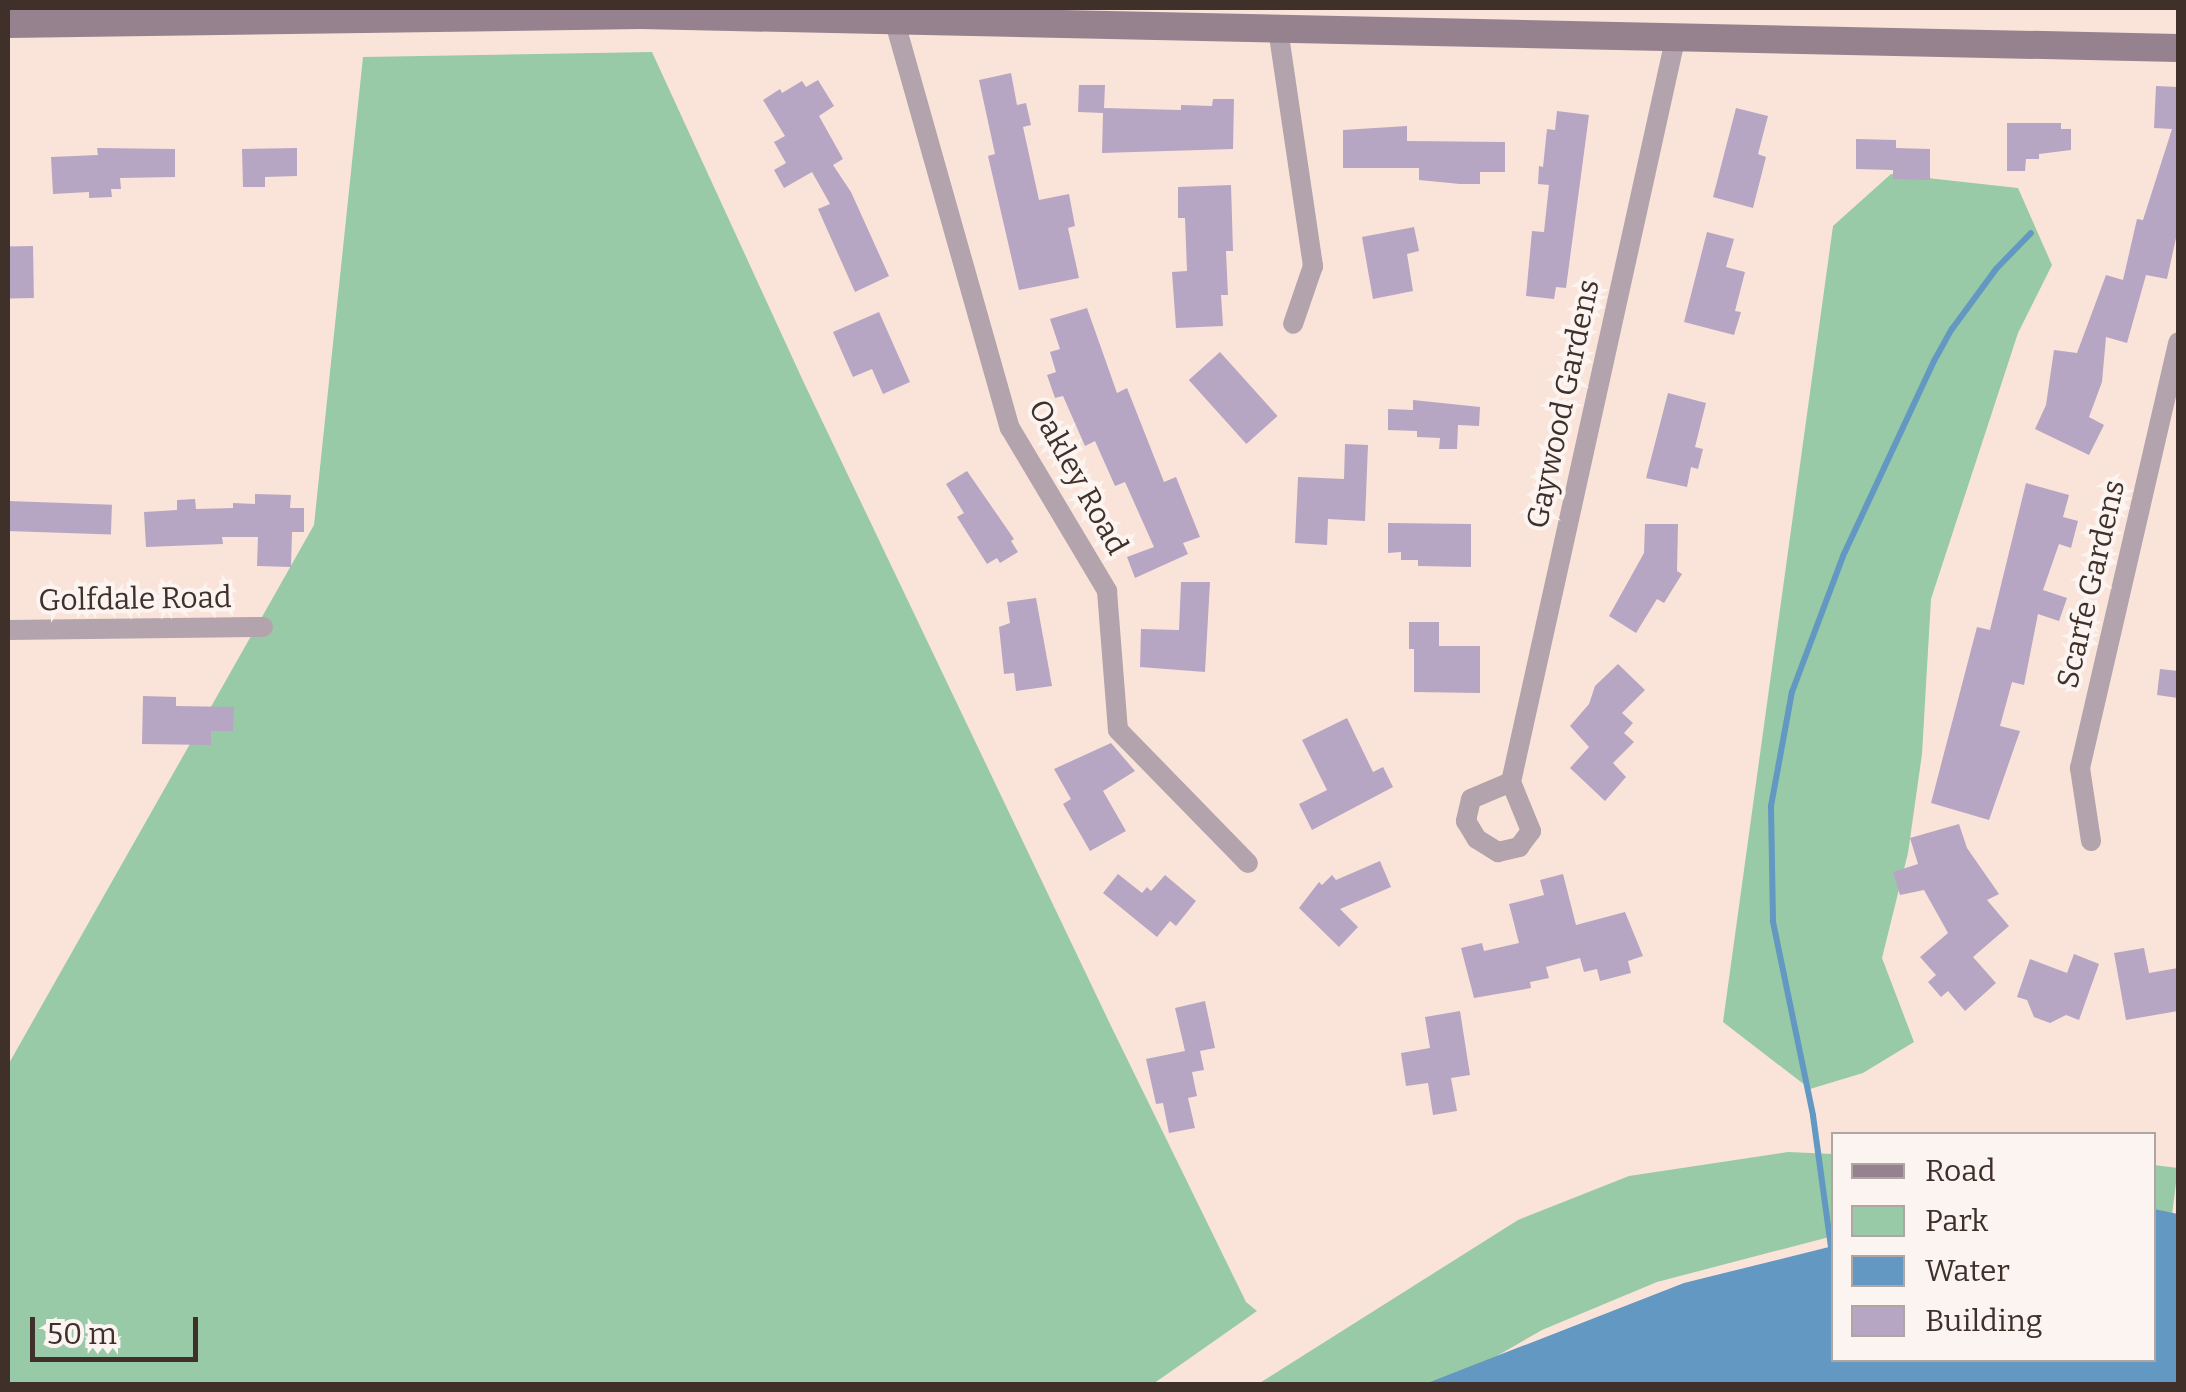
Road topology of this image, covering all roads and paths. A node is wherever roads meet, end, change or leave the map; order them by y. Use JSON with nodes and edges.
{"nodes":[{"id":1,"x":894,"y":20,"type":"junction"},
{"id":2,"x":8,"y":24,"type":"edge"},
{"id":3,"x":1278,"y":29,"type":"junction"},
{"id":4,"x":1674,"y":40,"type":"junction"},
{"id":5,"x":2178,"y":48,"type":"edge"},
{"id":6,"x":1293,"y":324,"type":"dead end"},
{"id":7,"x":2178,"y":342,"type":"edge"},
{"id":8,"x":263,"y":627,"type":"dead end"},
{"id":9,"x":8,"y":630,"type":"edge"},
{"id":10,"x":1511,"y":782,"type":"dead end"},
{"id":11,"x":2091,"y":841,"type":"dead end"},
{"id":12,"x":1248,"y":864,"type":"dead end"}],
"edges":[{"from":1,"to":2,"type":"street"},
{"from":1,"to":3,"type":"street"},
{"from":1,"to":12,"type":"street","name":"Oakley Road"},
{"from":3,"to":4,"type":"street"},
{"from":3,"to":6,"type":"street"},
{"from":4,"to":5,"type":"street"},
{"from":4,"to":10,"type":"street","name":"Gaywood Gardens"},
{"from":7,"to":11,"type":"street","name":"Scarfe Gardens"},
{"from":8,"to":9,"type":"street","name":"Golfdale Road"}]}
